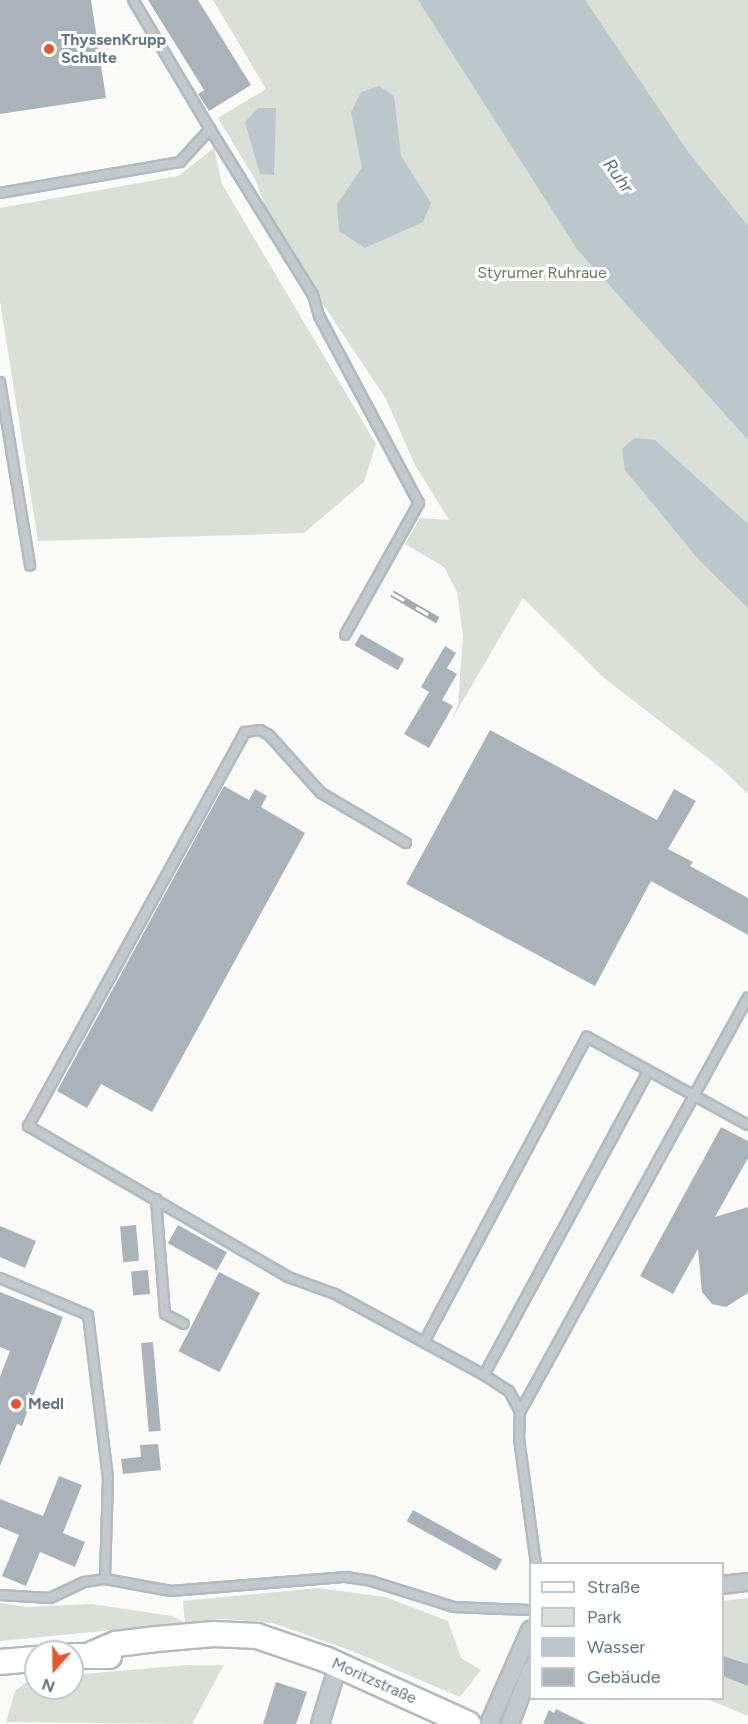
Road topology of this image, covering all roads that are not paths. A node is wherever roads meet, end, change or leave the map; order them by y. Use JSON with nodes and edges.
{"nodes":[{"id":1,"x":133,"y":0,"type":"edge"},
{"id":2,"x":210,"y":129,"type":"junction"},
{"id":3,"x":0,"y":192,"type":"edge"},
{"id":4,"x":0,"y":382,"type":"edge"},
{"id":5,"x":30,"y":567,"type":"dead end"},
{"id":6,"x":345,"y":635,"type":"dead end"},
{"id":7,"x":406,"y":843,"type":"dead end"},
{"id":8,"x":748,"y":998,"type":"edge"},
{"id":9,"x":648,"y":1072,"type":"junction"},
{"id":10,"x":695,"y":1096,"type":"junction"},
{"id":11,"x":748,"y":1125,"type":"edge"},
{"id":12,"x":156,"y":1199,"type":"junction"},
{"id":13,"x":0,"y":1278,"type":"edge"},
{"id":14,"x":184,"y":1324,"type":"dead end"},
{"id":15,"x":423,"y":1342,"type":"junction"},
{"id":16,"x":484,"y":1375,"type":"junction"},
{"id":17,"x":520,"y":1412,"type":"junction"},
{"id":18,"x":536,"y":1562,"type":"edge"},
{"id":19,"x":105,"y":1579,"type":"junction"},
{"id":20,"x":748,"y":1582,"type":"edge"},
{"id":21,"x":724,"y":1585,"type":"edge"},
{"id":22,"x":0,"y":1595,"type":"edge"},
{"id":23,"x":529,"y":1610,"type":"edge"},
{"id":24,"x":529,"y":1634,"type":"edge"},
{"id":25,"x":84,"y":1654,"type":"edge"},
{"id":26,"x":24,"y":1660,"type":"edge"},
{"id":27,"x":0,"y":1662,"type":"edge"},
{"id":28,"x":338,"y":1665,"type":"junction"},
{"id":29,"x":529,"y":1676,"type":"edge"},
{"id":30,"x":320,"y":1724,"type":"edge"},
{"id":31,"x":468,"y":1724,"type":"edge"},
{"id":32,"x":489,"y":1724,"type":"edge"},
{"id":33,"x":510,"y":1724,"type":"edge"}],
"edges":[{"from":1,"to":2,"type":"lane"},
{"from":2,"to":3,"type":"lane"},
{"from":2,"to":6,"type":"lane"},
{"from":4,"to":5,"type":"lane"},
{"from":7,"to":12,"type":"lane"},
{"from":8,"to":10,"type":"lane"},
{"from":9,"to":10,"type":"lane"},
{"from":9,"to":15,"type":"lane"},
{"from":9,"to":16,"type":"lane"},
{"from":10,"to":11,"type":"lane"},
{"from":10,"to":17,"type":"lane"},
{"from":12,"to":14,"type":"lane"},
{"from":12,"to":15,"type":"lane"},
{"from":13,"to":19,"type":"lane"},
{"from":15,"to":16,"type":"lane"},
{"from":16,"to":17,"type":"lane"},
{"from":17,"to":18,"type":"lane"},
{"from":19,"to":22,"type":"lane"},
{"from":19,"to":23,"type":"lane"},
{"from":20,"to":21,"type":"street"},
{"from":24,"to":32,"type":"street"},
{"from":25,"to":28,"type":"main road","name":"Moritzstraße"},
{"from":26,"to":27,"type":"main road"},
{"from":28,"to":30,"type":"street"},
{"from":28,"to":31,"type":"main road","name":"Moritzstraße"},
{"from":29,"to":33,"type":"street"}]}
